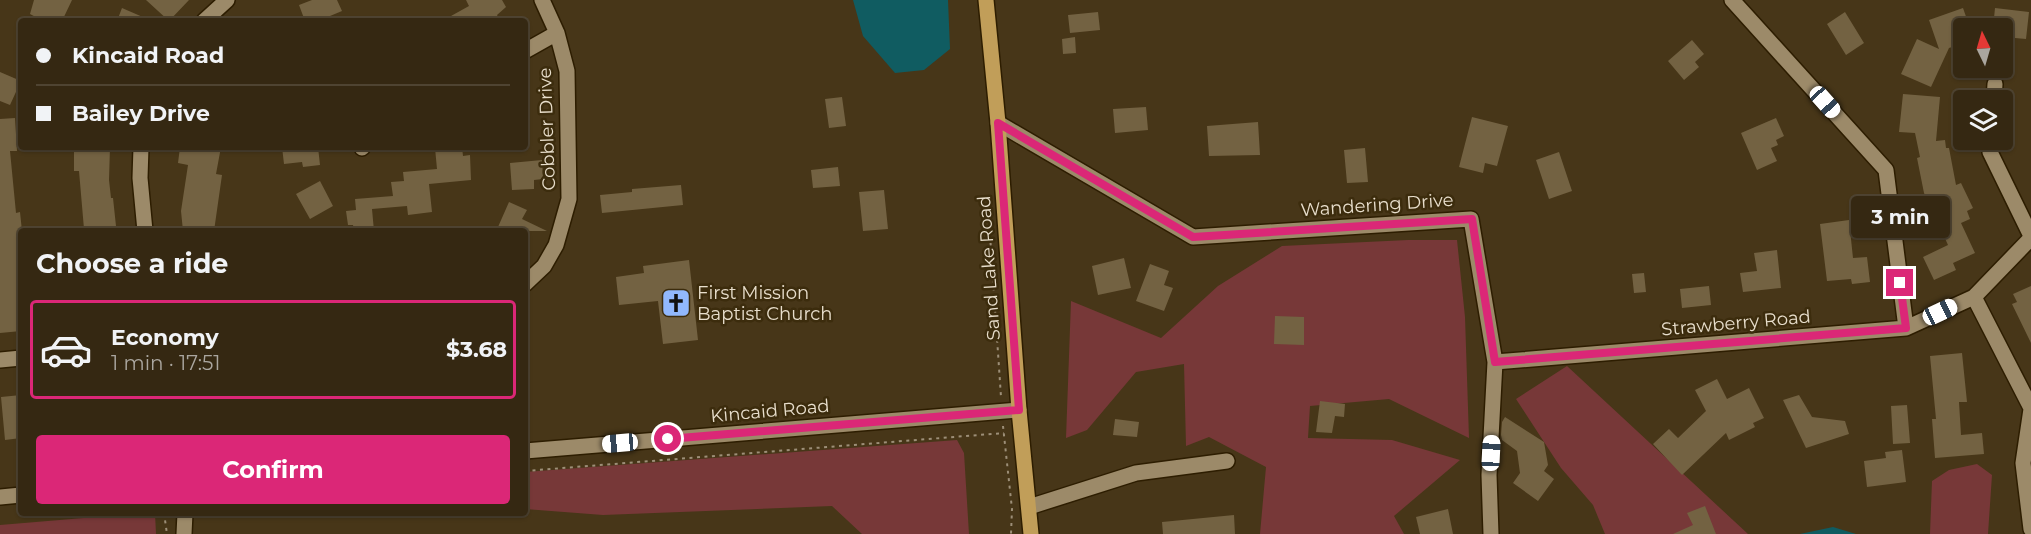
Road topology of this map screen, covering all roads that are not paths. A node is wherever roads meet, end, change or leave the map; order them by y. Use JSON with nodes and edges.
{"nodes":[{"id":1,"x":227,"y":0,"type":"edge"},
{"id":2,"x":542,"y":0,"type":"edge"},
{"id":3,"x":986,"y":0,"type":"edge"},
{"id":4,"x":1732,"y":0,"type":"edge"},
{"id":5,"x":207,"y":18,"type":"edge"},
{"id":6,"x":556,"y":33,"type":"junction"},
{"id":7,"x":528,"y":49,"type":"edge"},
{"id":8,"x":1995,"y":84,"type":"dead end"},
{"id":9,"x":1995,"y":90,"type":"edge"},
{"id":10,"x":998,"y":123,"type":"junction"},
{"id":11,"x":141,"y":150,"type":"edge"},
{"id":12,"x":1990,"y":150,"type":"edge"},
{"id":13,"x":145,"y":228,"type":"edge"},
{"id":14,"x":2031,"y":237,"type":"edge"},
{"id":15,"x":528,"y":281,"type":"edge"},
{"id":16,"x":1974,"y":297,"type":"junction"},
{"id":17,"x":1906,"y":328,"type":"junction"},
{"id":18,"x":18,"y":358,"type":"edge"},
{"id":19,"x":0,"y":360,"type":"edge"},
{"id":20,"x":1495,"y":362,"type":"junction"},
{"id":21,"x":2031,"y":408,"type":"edge"},
{"id":22,"x":1019,"y":410,"type":"junction"},
{"id":23,"x":528,"y":451,"type":"edge"},
{"id":24,"x":1227,"y":461,"type":"dead end"},
{"id":25,"x":18,"y":495,"type":"edge"},
{"id":26,"x":0,"y":497,"type":"edge"},
{"id":27,"x":1029,"y":507,"type":"junction"},
{"id":28,"x":185,"y":516,"type":"edge"},
{"id":29,"x":2031,"y":529,"type":"edge"},
{"id":30,"x":184,"y":534,"type":"edge"},
{"id":31,"x":1031,"y":534,"type":"edge"},
{"id":32,"x":1491,"y":534,"type":"edge"}],
"edges":[{"from":1,"to":5,"type":"street"},
{"from":2,"to":6,"type":"street","name":"Cobbler Drive"},
{"from":3,"to":10,"type":"main road","name":"Sand Lake Road"},
{"from":4,"to":17,"type":"street"},
{"from":6,"to":7,"type":"street"},
{"from":6,"to":15,"type":"street","name":"Cobbler Drive"},
{"from":8,"to":9,"type":"street"},
{"from":10,"to":20,"type":"street","name":"Wandering Drive"},
{"from":10,"to":22,"type":"main road","name":"Sand Lake Road"},
{"from":11,"to":13,"type":"street"},
{"from":12,"to":14,"type":"street"},
{"from":14,"to":16,"type":"street"},
{"from":16,"to":17,"type":"street","name":"Strawberry Road"},
{"from":16,"to":21,"type":"street"},
{"from":17,"to":20,"type":"street","name":"Strawberry Road"},
{"from":18,"to":19,"type":"street"},
{"from":20,"to":32,"type":"street","name":"Wandering Drive"},
{"from":21,"to":29,"type":"street"},
{"from":22,"to":23,"type":"street","name":"Kincaid Road"},
{"from":22,"to":27,"type":"main road","name":"Sand Lake Road"},
{"from":24,"to":27,"type":"street"},
{"from":25,"to":26,"type":"street"},
{"from":27,"to":31,"type":"main road","name":"Sand Lake Road"},
{"from":28,"to":30,"type":"street"}]}
